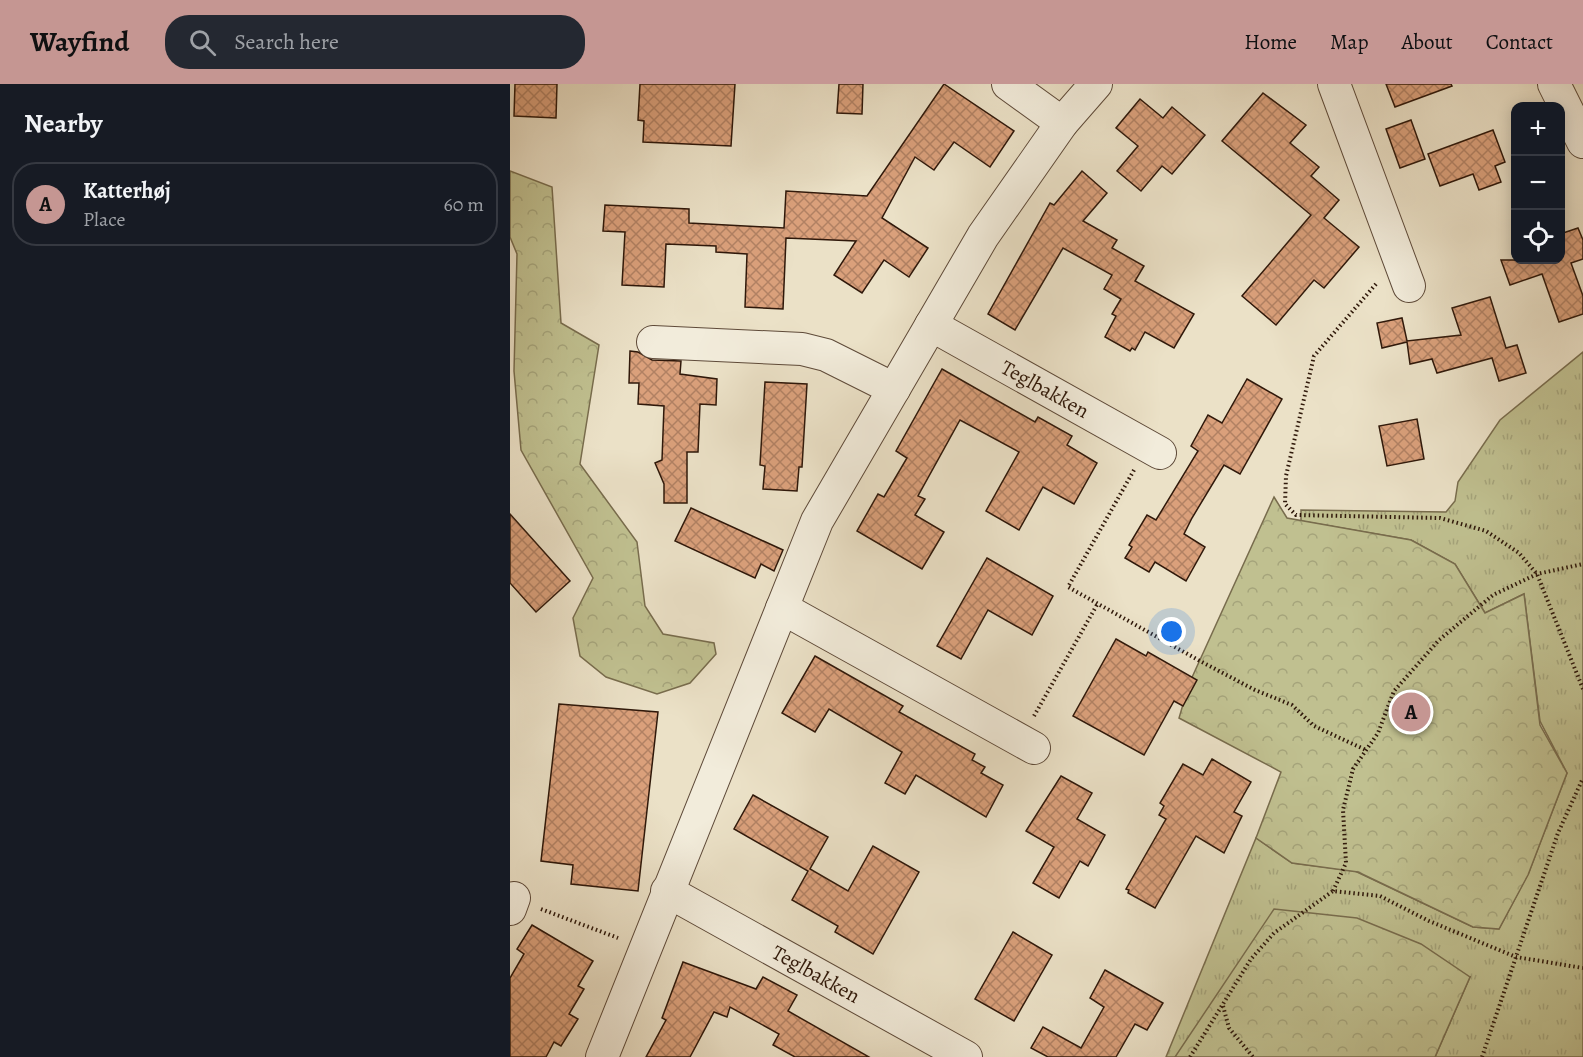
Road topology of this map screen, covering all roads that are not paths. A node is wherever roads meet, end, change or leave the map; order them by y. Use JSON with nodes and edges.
{"nodes":[{"id":1,"x":1008,"y":84,"type":"edge"},
{"id":2,"x":1096,"y":84,"type":"edge"},
{"id":3,"x":1334,"y":84,"type":"edge"},
{"id":4,"x":1554,"y":84,"type":"edge"},
{"id":5,"x":1062,"y":123,"type":"junction"},
{"id":6,"x":1583,"y":142,"type":"edge"},
{"id":7,"x":1404,"y":272,"type":"road end"},
{"id":8,"x":931,"y":325,"type":"junction"},
{"id":9,"x":653,"y":342,"type":"dead end"},
{"id":10,"x":894,"y":389,"type":"junction"},
{"id":11,"x":1154,"y":450,"type":"road end"},
{"id":12,"x":782,"y":608,"type":"junction"},
{"id":13,"x":1027,"y":744,"type":"road end"},
{"id":14,"x":666,"y":891,"type":"junction"},
{"id":15,"x":602,"y":1057,"type":"edge"},
{"id":16,"x":966,"y":1057,"type":"edge"}],
"edges":[{"from":1,"to":5,"type":"street"},
{"from":2,"to":5,"type":"street"},
{"from":3,"to":7,"type":"street"},
{"from":4,"to":6,"type":"street"},
{"from":5,"to":8,"type":"street"},
{"from":8,"to":10,"type":"street"},
{"from":8,"to":11,"type":"street","name":"Teglbakken"},
{"from":9,"to":10,"type":"street"},
{"from":10,"to":12,"type":"street"},
{"from":12,"to":13,"type":"street"},
{"from":12,"to":14,"type":"street"},
{"from":14,"to":15,"type":"street"},
{"from":14,"to":16,"type":"street","name":"Teglbakken"}]}
